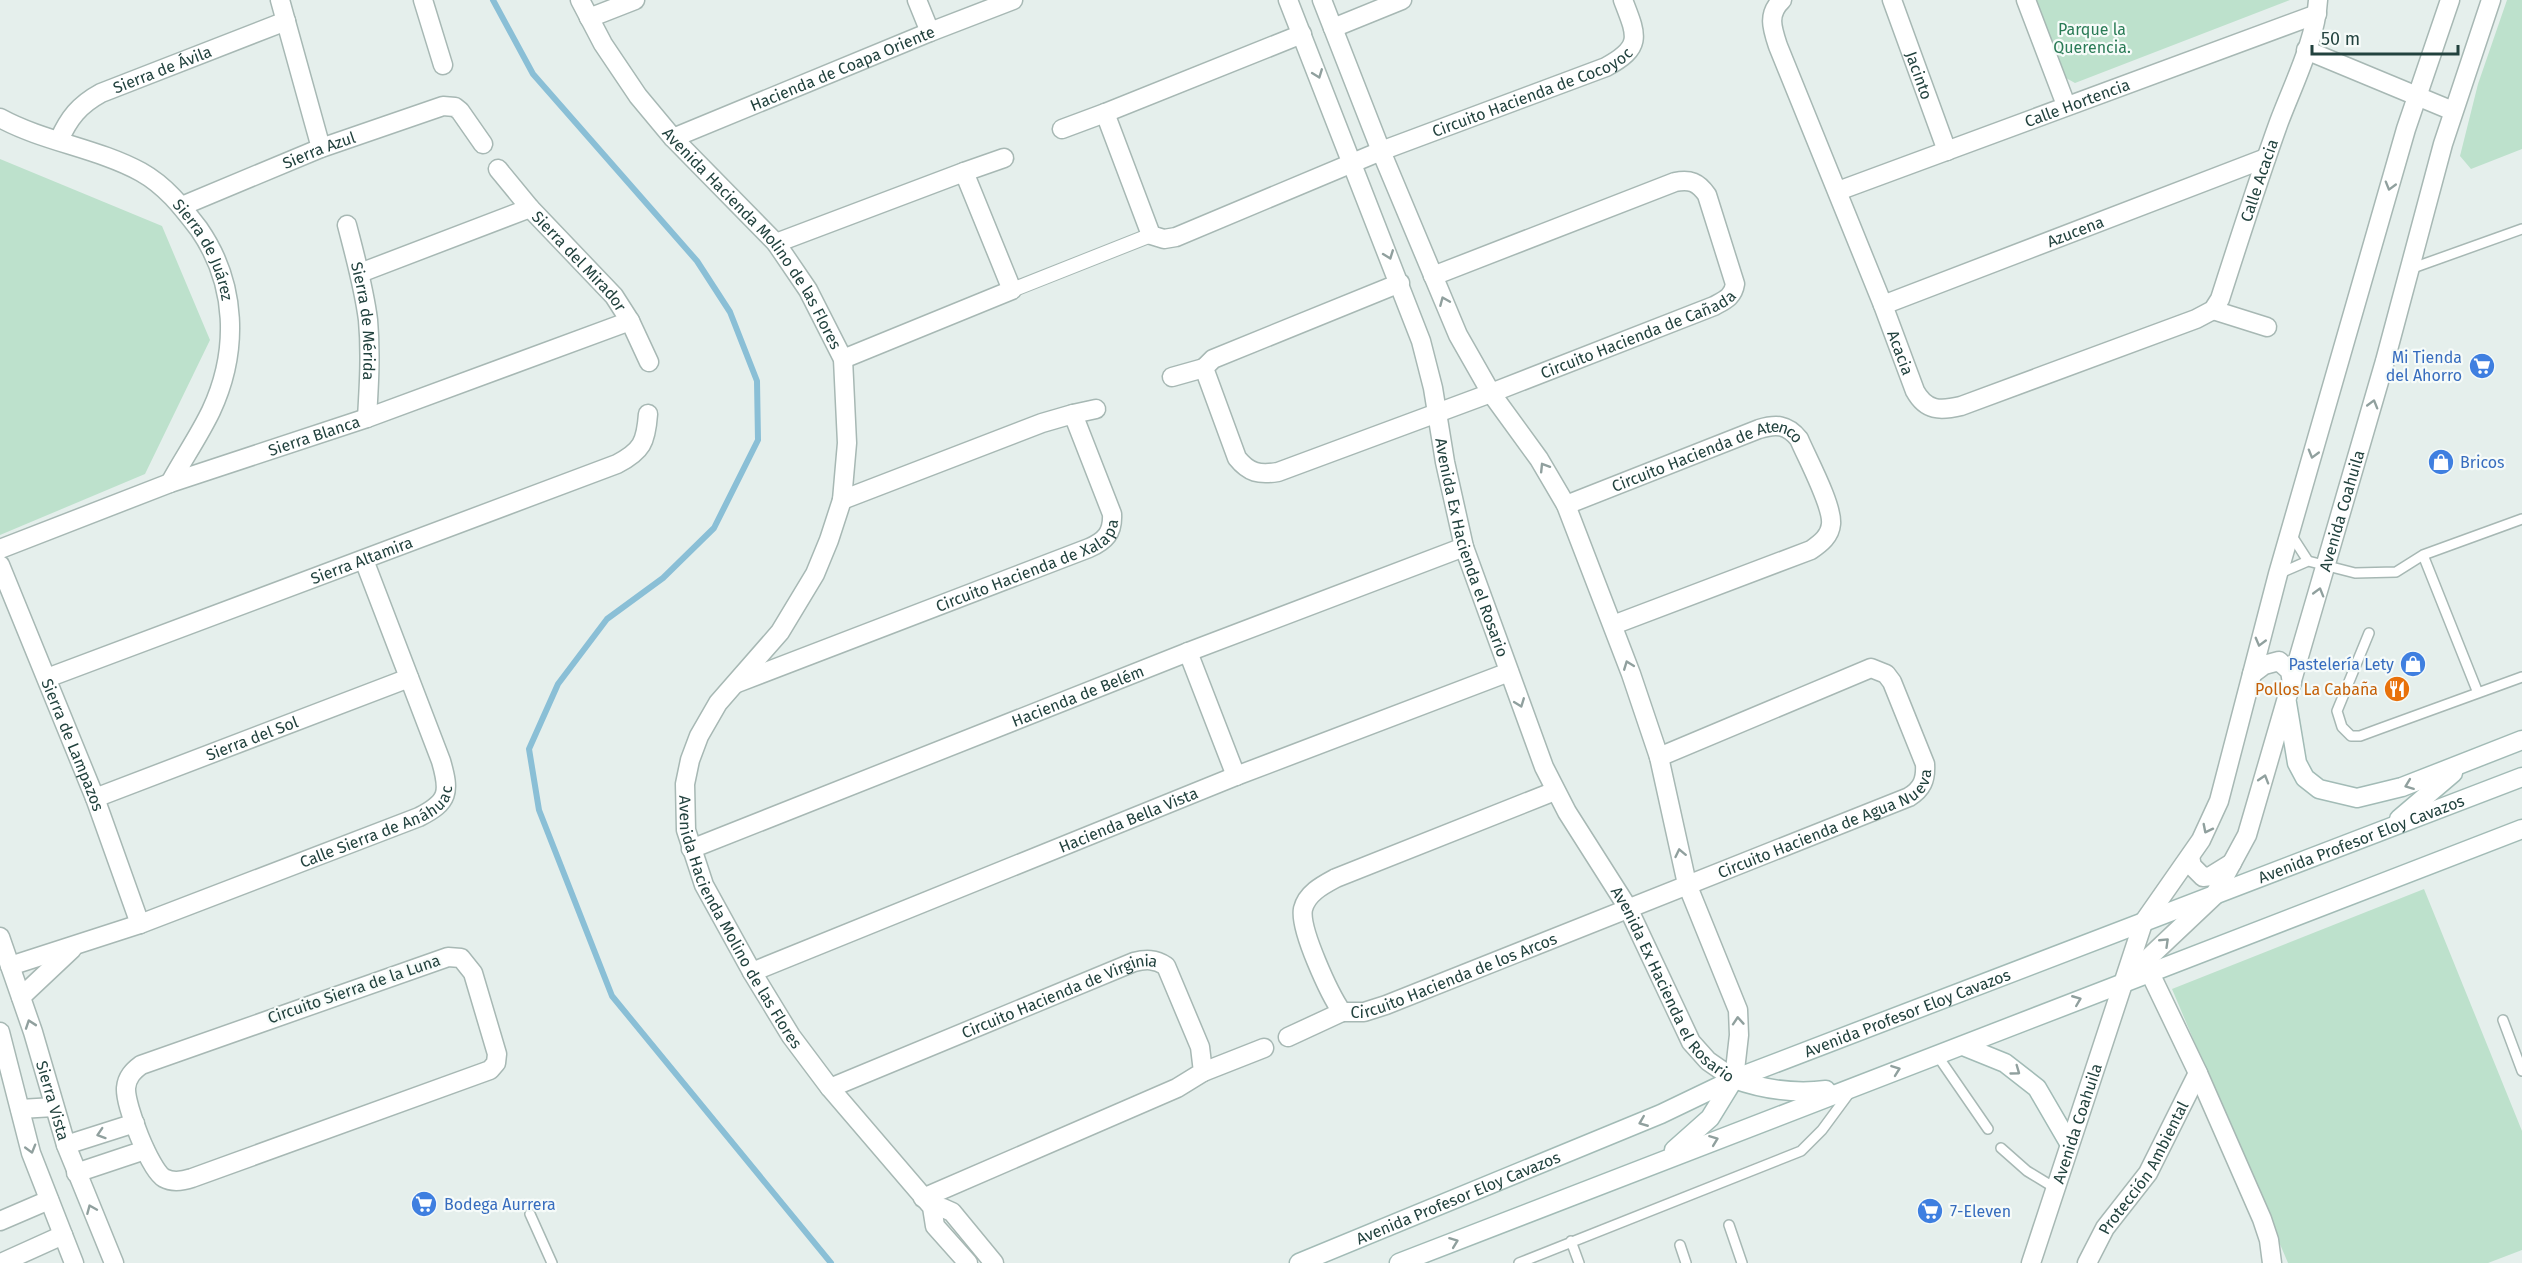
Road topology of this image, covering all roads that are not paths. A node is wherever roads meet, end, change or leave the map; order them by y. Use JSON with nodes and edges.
{"nodes":[{"id":1,"x":280,"y":0,"type":"edge"},
{"id":2,"x":423,"y":0,"type":"edge"},
{"id":3,"x":580,"y":0,"type":"edge"},
{"id":4,"x":635,"y":0,"type":"edge"},
{"id":5,"x":917,"y":0,"type":"edge"},
{"id":6,"x":1013,"y":0,"type":"edge"},
{"id":7,"x":1288,"y":0,"type":"edge"},
{"id":8,"x":1322,"y":0,"type":"edge"},
{"id":9,"x":1402,"y":0,"type":"edge"},
{"id":10,"x":1623,"y":0,"type":"edge"},
{"id":11,"x":1892,"y":0,"type":"edge"},
{"id":12,"x":2026,"y":0,"type":"edge"},
{"id":13,"x":2450,"y":0,"type":"edge"},
{"id":14,"x":2491,"y":0,"type":"edge"},
{"id":15,"x":1777,"y":6,"type":"edge"},
{"id":16,"x":2318,"y":7,"type":"edge"},
{"id":17,"x":589,"y":18,"type":"junction"},
{"id":18,"x":286,"y":21,"type":"junction"},
{"id":19,"x":1334,"y":28,"type":"junction"},
{"id":20,"x":930,"y":32,"type":"junction"},
{"id":21,"x":1302,"y":34,"type":"junction"},
{"id":22,"x":2306,"y":50,"type":"junction"},
{"id":23,"x":443,"y":65,"type":"dead end"},
{"id":24,"x":2416,"y":96,"type":"junction"},
{"id":25,"x":2066,"y":105,"type":"junction"},
{"id":26,"x":2453,"y":111,"type":"junction"},
{"id":27,"x":1105,"y":113,"type":"junction"},
{"id":28,"x":0,"y":118,"type":"edge"},
{"id":29,"x":1062,"y":129,"type":"dead end"},
{"id":30,"x":673,"y":138,"type":"junction"},
{"id":31,"x":59,"y":140,"type":"junction"},
{"id":32,"x":483,"y":144,"type":"dead end"},
{"id":33,"x":321,"y":148,"type":"junction"},
{"id":34,"x":1381,"y":151,"type":"junction"},
{"id":35,"x":1947,"y":151,"type":"junction"},
{"id":36,"x":1004,"y":158,"type":"dead end"},
{"id":37,"x":2266,"y":158,"type":"junction"},
{"id":38,"x":1353,"y":164,"type":"junction"},
{"id":39,"x":498,"y":169,"type":"dead end"},
{"id":40,"x":964,"y":172,"type":"junction"},
{"id":41,"x":1838,"y":191,"type":"junction"},
{"id":42,"x":182,"y":206,"type":"junction"},
{"id":43,"x":530,"y":208,"type":"junction"},
{"id":44,"x":347,"y":225,"type":"dead end"},
{"id":45,"x":2522,"y":229,"type":"edge"},
{"id":46,"x":1151,"y":235,"type":"junction"},
{"id":47,"x":776,"y":243,"type":"junction"},
{"id":48,"x":2410,"y":269,"type":"junction"},
{"id":49,"x":360,"y":273,"type":"junction"},
{"id":50,"x":1433,"y":276,"type":"junction"},
{"id":51,"x":1400,"y":283,"type":"junction"},
{"id":52,"x":1012,"y":290,"type":"junction"},
{"id":53,"x":1883,"y":305,"type":"junction"},
{"id":54,"x":2213,"y":310,"type":"junction"},
{"id":55,"x":630,"y":321,"type":"junction"},
{"id":56,"x":2267,"y":327,"type":"dead end"},
{"id":57,"x":843,"y":358,"type":"junction"},
{"id":58,"x":649,"y":362,"type":"dead end"},
{"id":59,"x":1204,"y":368,"type":"junction"},
{"id":60,"x":1172,"y":377,"type":"dead end"},
{"id":61,"x":1491,"y":393,"type":"junction"},
{"id":62,"x":1096,"y":409,"type":"dead end"},
{"id":63,"x":1436,"y":412,"type":"junction"},
{"id":64,"x":648,"y":414,"type":"dead end"},
{"id":65,"x":1073,"y":414,"type":"junction"},
{"id":66,"x":367,"y":418,"type":"junction"},
{"id":67,"x":170,"y":483,"type":"junction"},
{"id":68,"x":842,"y":500,"type":"junction"},
{"id":69,"x":1566,"y":505,"type":"junction"},
{"id":70,"x":2522,"y":519,"type":"edge"},
{"id":71,"x":2290,"y":533,"type":"junction"},
{"id":72,"x":1464,"y":547,"type":"junction"},
{"id":73,"x":0,"y":549,"type":"edge"},
{"id":74,"x":2424,"y":555,"type":"junction"},
{"id":75,"x":364,"y":560,"type":"junction"},
{"id":76,"x":2308,"y":561,"type":"junction"},
{"id":77,"x":0,"y":565,"type":"edge"},
{"id":78,"x":2326,"y":567,"type":"junction"},
{"id":79,"x":2278,"y":574,"type":"junction"},
{"id":80,"x":1613,"y":625,"type":"junction"},
{"id":81,"x":2368,"y":633,"type":"dead end"},
{"id":82,"x":1188,"y":652,"type":"junction"},
{"id":83,"x":1509,"y":672,"type":"junction"},
{"id":84,"x":2252,"y":674,"type":"junction"},
{"id":85,"x":2522,"y":677,"type":"edge"},
{"id":86,"x":47,"y":678,"type":"junction"},
{"id":87,"x":409,"y":678,"type":"junction"},
{"id":88,"x":2292,"y":683,"type":"junction"},
{"id":89,"x":735,"y":684,"type":"junction"},
{"id":90,"x":2478,"y":693,"type":"junction"},
{"id":91,"x":2287,"y":703,"type":"junction"},
{"id":92,"x":2522,"y":740,"type":"edge"},
{"id":93,"x":1659,"y":756,"type":"junction"},
{"id":94,"x":2463,"y":764,"type":"junction"},
{"id":95,"x":1236,"y":776,"type":"junction"},
{"id":96,"x":2522,"y":777,"type":"edge"},
{"id":97,"x":1556,"y":791,"type":"junction"},
{"id":98,"x":95,"y":798,"type":"junction"},
{"id":99,"x":2388,"y":828,"type":"junction"},
{"id":100,"x":2522,"y":829,"type":"edge"},
{"id":101,"x":691,"y":849,"type":"junction"},
{"id":102,"x":2190,"y":856,"type":"junction"},
{"id":103,"x":2233,"y":862,"type":"junction"},
{"id":104,"x":1687,"y":884,"type":"junction"},
{"id":105,"x":2214,"y":896,"type":"junction"},
{"id":106,"x":1628,"y":908,"type":"junction"},
{"id":107,"x":2143,"y":923,"type":"junction"},
{"id":108,"x":140,"y":924,"type":"junction"},
{"id":109,"x":0,"y":937,"type":"edge"},
{"id":110,"x":76,"y":946,"type":"junction"},
{"id":111,"x":10,"y":966,"type":"junction"},
{"id":112,"x":752,"y":972,"type":"junction"},
{"id":113,"x":2150,"y":973,"type":"junction"},
{"id":114,"x":2123,"y":982,"type":"junction"},
{"id":115,"x":21,"y":997,"type":"junction"},
{"id":116,"x":1342,"y":1012,"type":"junction"},
{"id":117,"x":2503,"y":1020,"type":"dead end"},
{"id":118,"x":1,"y":1037,"type":"edge"},
{"id":119,"x":1288,"y":1037,"type":"dead end"},
{"id":120,"x":1963,"y":1046,"type":"junction"},
{"id":121,"x":1264,"y":1048,"type":"dead end"},
{"id":122,"x":1937,"y":1055,"type":"junction"},
{"id":123,"x":2522,"y":1071,"type":"edge"},
{"id":124,"x":1203,"y":1072,"type":"junction"},
{"id":125,"x":2198,"y":1073,"type":"junction"},
{"id":126,"x":1734,"y":1079,"type":"junction"},
{"id":127,"x":1855,"y":1085,"type":"junction"},
{"id":128,"x":830,"y":1088,"type":"junction"},
{"id":129,"x":54,"y":1107,"type":"junction"},
{"id":130,"x":20,"y":1109,"type":"junction"},
{"id":131,"x":135,"y":1123,"type":"junction"},
{"id":132,"x":1988,"y":1129,"type":"dead end"},
{"id":133,"x":2069,"y":1143,"type":"junction"},
{"id":134,"x":66,"y":1144,"type":"junction"},
{"id":135,"x":2001,"y":1148,"type":"dead end"},
{"id":136,"x":145,"y":1150,"type":"junction"},
{"id":137,"x":1648,"y":1166,"type":"junction"},
{"id":138,"x":76,"y":1173,"type":"junction"},
{"id":139,"x":2055,"y":1188,"type":"junction"},
{"id":140,"x":49,"y":1200,"type":"junction"},
{"id":141,"x":927,"y":1202,"type":"junction"},
{"id":142,"x":530,"y":1214,"type":"dead end"},
{"id":143,"x":0,"y":1221,"type":"edge"},
{"id":144,"x":1729,"y":1225,"type":"dead end"},
{"id":145,"x":63,"y":1235,"type":"junction"},
{"id":146,"x":1571,"y":1241,"type":"junction"},
{"id":147,"x":1680,"y":1245,"type":"dead end"},
{"id":148,"x":1,"y":1263,"type":"edge"},
{"id":149,"x":74,"y":1263,"type":"edge"},
{"id":150,"x":114,"y":1263,"type":"edge"},
{"id":151,"x":552,"y":1263,"type":"edge"},
{"id":152,"x":968,"y":1263,"type":"edge"},
{"id":153,"x":994,"y":1263,"type":"edge"},
{"id":154,"x":1299,"y":1263,"type":"edge"},
{"id":155,"x":1399,"y":1263,"type":"edge"},
{"id":156,"x":1519,"y":1263,"type":"edge"},
{"id":157,"x":1579,"y":1263,"type":"edge"},
{"id":158,"x":1686,"y":1263,"type":"edge"},
{"id":159,"x":1742,"y":1263,"type":"edge"},
{"id":160,"x":2031,"y":1263,"type":"edge"},
{"id":161,"x":2087,"y":1263,"type":"edge"},
{"id":162,"x":2272,"y":1263,"type":"edge"}],
"edges":[{"from":1,"to":18,"type":"street"},
{"from":2,"to":23,"type":"street"},
{"from":3,"to":17,"type":"street","name":"Avenida Hacienda Molino de las Flores"},
{"from":4,"to":17,"type":"street"},
{"from":5,"to":20,"type":"street"},
{"from":6,"to":20,"type":"street","name":"Hacienda de Coapa Oriente"},
{"from":7,"to":21,"type":"street","name":"Avenida Ex Hacienda el Rosario"},
{"from":8,"to":19,"type":"street","name":"Avenida Ex Hacienda el Rosario"},
{"from":9,"to":19,"type":"street"},
{"from":10,"to":34,"type":"street","name":"Circuito Hacienda de Cocoyoc"},
{"from":11,"to":35,"type":"street","name":"Jacinto"},
{"from":12,"to":25,"type":"street"},
{"from":13,"to":24,"type":"street","name":"Avenida Coahuila"},
{"from":14,"to":26,"type":"street","name":"Avenida Coahuila"},
{"from":15,"to":41,"type":"street","name":"Acacia"},
{"from":16,"to":22,"type":"street"},
{"from":16,"to":25,"type":"street","name":"Calle Hortencia"},
{"from":17,"to":30,"type":"street","name":"Avenida Hacienda Molino de las Flores"},
{"from":18,"to":31,"type":"street","name":"Sierra de Ávila"},
{"from":18,"to":33,"type":"street"},
{"from":19,"to":34,"type":"street","name":"Avenida Ex Hacienda el Rosario"},
{"from":20,"to":30,"type":"street","name":"Hacienda de Coapa Oriente"},
{"from":21,"to":27,"type":"street"},
{"from":21,"to":38,"type":"street","name":"Avenida Ex Hacienda el Rosario","one_way":true},
{"from":22,"to":24,"type":"street"},
{"from":22,"to":37,"type":"street","name":"Calle Acacia"},
{"from":24,"to":26,"type":"street"},
{"from":24,"to":71,"type":"street","name":"Avenida Coahuila","one_way":true},
{"from":25,"to":35,"type":"street","name":"Calle Hortencia"},
{"from":26,"to":48,"type":"street","name":"Avenida Coahuila"},
{"from":27,"to":29,"type":"street"},
{"from":27,"to":46,"type":"street"},
{"from":28,"to":31,"type":"street","name":"Sierra de Juárez"},
{"from":30,"to":47,"type":"street","name":"Avenida Hacienda Molino de las Flores"},
{"from":31,"to":42,"type":"street","name":"Sierra de Juárez"},
{"from":32,"to":33,"type":"street","name":"Sierra Azul"},
{"from":33,"to":42,"type":"street","name":"Sierra Azul"},
{"from":34,"to":38,"type":"street"},
{"from":34,"to":50,"type":"street","name":"Avenida Ex Hacienda el Rosario"},
{"from":35,"to":41,"type":"street","name":"Calle Hortencia"},
{"from":36,"to":40,"type":"street"},
{"from":37,"to":53,"type":"street","name":"Azucena"},
{"from":37,"to":54,"type":"street","name":"Calle Acacia"},
{"from":38,"to":46,"type":"street"},
{"from":38,"to":51,"type":"street","name":"Avenida Ex Hacienda el Rosario","one_way":true},
{"from":39,"to":43,"type":"street","name":"Sierra del Mirador"},
{"from":40,"to":47,"type":"street"},
{"from":40,"to":52,"type":"street"},
{"from":41,"to":53,"type":"street","name":"Acacia"},
{"from":42,"to":67,"type":"street","name":"Sierra de Juárez"},
{"from":43,"to":49,"type":"street"},
{"from":43,"to":55,"type":"street","name":"Sierra del Mirador"},
{"from":44,"to":49,"type":"street","name":"Sierra de Mérida"},
{"from":45,"to":48,"type":"lane"},
{"from":46,"to":52,"type":"street"},
{"from":47,"to":57,"type":"street","name":"Avenida Hacienda Molino de las Flores"},
{"from":78,"to":48,"type":"street","name":"Avenida Coahuila","one_way":true},
{"from":49,"to":66,"type":"street","name":"Sierra de Mérida"},
{"from":61,"to":50,"type":"street","name":"Avenida Ex Hacienda el Rosario","one_way":true},
{"from":50,"to":61,"type":"street","name":"Circuito Hacienda de Cañada"},
{"from":51,"to":59,"type":"street"},
{"from":51,"to":63,"type":"street","name":"Avenida Ex Hacienda el Rosario"},
{"from":52,"to":57,"type":"street"},
{"from":53,"to":54,"type":"street","name":"Acacia"},
{"from":54,"to":56,"type":"street"},
{"from":55,"to":58,"type":"street","name":"Sierra del Mirador"},
{"from":55,"to":66,"type":"street","name":"Sierra Blanca"},
{"from":57,"to":68,"type":"street","name":"Avenida Hacienda Molino de las Flores"},
{"from":59,"to":60,"type":"street"},
{"from":59,"to":63,"type":"street","name":"Circuito Hacienda de Cañada"},
{"from":61,"to":63,"type":"street","name":"Circuito Hacienda de Cañada"},
{"from":69,"to":61,"type":"street","name":"Avenida Ex Hacienda el Rosario","one_way":true},
{"from":62,"to":65,"type":"street"},
{"from":63,"to":72,"type":"street","name":"Avenida Ex Hacienda el Rosario"},
{"from":64,"to":75,"type":"street","name":"Sierra Altamira"},
{"from":65,"to":68,"type":"street"},
{"from":65,"to":89,"type":"street","name":"Circuito Hacienda de Xalapa"},
{"from":66,"to":67,"type":"street","name":"Sierra Blanca"},
{"from":67,"to":73,"type":"street","name":"Sierra Blanca"},
{"from":68,"to":89,"type":"street","name":"Avenida Hacienda Molino de las Flores"},
{"from":69,"to":80,"type":"street","name":"Avenida Ex Hacienda el Rosario"},
{"from":69,"to":80,"type":"street","name":"Circuito Hacienda de Atenco"},
{"from":70,"to":74,"type":"lane"},
{"from":71,"to":76,"type":"lane"},
{"from":71,"to":79,"type":"street","name":"Avenida Coahuila"},
{"from":72,"to":82,"type":"street","name":"Hacienda de Belém"},
{"from":72,"to":83,"type":"street","name":"Avenida Ex Hacienda el Rosario"},
{"from":74,"to":78,"type":"lane"},
{"from":74,"to":90,"type":"lane"},
{"from":75,"to":86,"type":"street","name":"Sierra Altamira"},
{"from":75,"to":87,"type":"street","name":"Calle Sierra de Anáhuac"},
{"from":76,"to":78,"type":"lane"},
{"from":76,"to":79,"type":"lane"},
{"from":77,"to":86,"type":"street","name":"Sierra de Lampazos"},
{"from":88,"to":78,"type":"street","name":"Avenida Coahuila","one_way":true},
{"from":79,"to":84,"type":"street","name":"Avenida Coahuila","one_way":true},
{"from":93,"to":80,"type":"street","name":"Avenida Ex Hacienda el Rosario","one_way":true},
{"from":81,"to":90,"type":"lane"},
{"from":82,"to":95,"type":"street"},
{"from":82,"to":101,"type":"street","name":"Hacienda de Belém"},
{"from":83,"to":95,"type":"street","name":"Hacienda Bella Vista"},
{"from":83,"to":97,"type":"street","name":"Avenida Ex Hacienda el Rosario","one_way":true},
{"from":84,"to":88,"type":"street"},
{"from":84,"to":102,"type":"street","name":"Avenida Coahuila","one_way":true},
{"from":85,"to":90,"type":"lane"},
{"from":86,"to":98,"type":"street","name":"Sierra de Lampazos"},
{"from":87,"to":98,"type":"street","name":"Sierra del Sol"},
{"from":87,"to":108,"type":"street","name":"Calle Sierra de Anáhuac"},
{"from":88,"to":91,"type":"street","name":"Avenida Coahuila"},
{"from":89,"to":101,"type":"street","name":"Avenida Hacienda Molino de las Flores"},
{"from":94,"to":91,"type":"street","one_way":true},
{"from":103,"to":91,"type":"street","name":"Avenida Coahuila","one_way":true},
{"from":92,"to":94,"type":"street"},
{"from":104,"to":93,"type":"street","name":"Avenida Ex Hacienda el Rosario","one_way":true},
{"from":93,"to":104,"type":"street","name":"Circuito Hacienda de Agua Nueva"},
{"from":94,"to":99,"type":"street"},
{"from":95,"to":112,"type":"street","name":"Hacienda Bella Vista"},
{"from":96,"to":99,"type":"street","name":"Avenida Profesor Eloy Cavazos"},
{"from":97,"to":106,"type":"street","name":"Avenida Ex Hacienda el Rosario"},
{"from":97,"to":116,"type":"street","name":"Circuito Hacienda de los Arcos"},
{"from":98,"to":108,"type":"street","name":"Sierra de Lampazos"},
{"from":99,"to":105,"type":"street","name":"Avenida Profesor Eloy Cavazos"},
{"from":100,"to":113,"type":"street"},
{"from":101,"to":112,"type":"street","name":"Avenida Hacienda Molino de las Flores"},
{"from":102,"to":103,"type":"street"},
{"from":102,"to":107,"type":"street","name":"Avenida Coahuila"},
{"from":103,"to":105,"type":"street","name":"Avenida Coahuila"},
{"from":104,"to":106,"type":"street","name":"Circuito Hacienda de Agua Nueva"},
{"from":126,"to":104,"type":"street","name":"Avenida Ex Hacienda el Rosario","one_way":true},
{"from":105,"to":107,"type":"street","name":"Avenida Profesor Eloy Cavazos"},
{"from":114,"to":105,"type":"street","name":"Avenida Coahuila","one_way":true},
{"from":106,"to":116,"type":"street","name":"Circuito Hacienda de los Arcos"},
{"from":106,"to":126,"type":"street","name":"Avenida Ex Hacienda el Rosario"},
{"from":107,"to":114,"type":"street","name":"Avenida Coahuila"},
{"from":107,"to":126,"type":"street","name":"Avenida Profesor Eloy Cavazos"},
{"from":108,"to":110,"type":"street","name":"Calle Sierra de Anáhuac"},
{"from":109,"to":111,"type":"street","name":"Sierra Vista"},
{"from":110,"to":111,"type":"street","name":"Calle Sierra de Anáhuac"},
{"from":110,"to":115,"type":"street","name":"Calle Sierra de Anáhuac"},
{"from":111,"to":115,"type":"street","name":"Sierra Vista"},
{"from":112,"to":128,"type":"street","name":"Avenida Hacienda Molino de las Flores"},
{"from":113,"to":114,"type":"street"},
{"from":113,"to":125,"type":"street","name":"Protección Ambiental"},
{"from":120,"to":114,"type":"street","one_way":true},
{"from":114,"to":133,"type":"street","name":"Avenida Coahuila"},
{"from":129,"to":115,"type":"street","name":"Sierra Vista","one_way":true},
{"from":116,"to":119,"type":"street"},
{"from":117,"to":123,"type":"lane"},
{"from":118,"to":130,"type":"street","name":"Sierra Vista"},
{"from":120,"to":122,"type":"street"},
{"from":120,"to":133,"type":"street","one_way":true},
{"from":121,"to":124,"type":"street"},
{"from":127,"to":122,"type":"street","one_way":true},
{"from":122,"to":132,"type":"lane"},
{"from":124,"to":128,"type":"street","name":"Circuito Hacienda de Virginia"},
{"from":124,"to":141,"type":"street"},
{"from":125,"to":161,"type":"street","name":"Protección Ambiental"},
{"from":125,"to":162,"type":"street","name":"Protección Ambiental"},
{"from":126,"to":127,"type":"street"},
{"from":126,"to":137,"type":"street"},
{"from":126,"to":154,"type":"street","name":"Avenida Profesor Eloy Cavazos","one_way":true},
{"from":137,"to":127,"type":"street","one_way":true},
{"from":127,"to":146,"type":"lane"},
{"from":128,"to":141,"type":"street","name":"Avenida Hacienda Molino de las Flores"},
{"from":129,"to":130,"type":"street"},
{"from":129,"to":134,"type":"street","name":"Sierra Vista"},
{"from":130,"to":140,"type":"street","name":"Sierra Vista","one_way":true},
{"from":131,"to":134,"type":"street","one_way":true},
{"from":131,"to":136,"type":"street","name":"Circuito Sierra de la Luna"},
{"from":131,"to":136,"type":"street","name":"Circuito Sierra de la Luna"},
{"from":133,"to":139,"type":"street","name":"Avenida Coahuila"},
{"from":134,"to":138,"type":"street","name":"Sierra Vista"},
{"from":135,"to":139,"type":"lane"},
{"from":136,"to":138,"type":"street"},
{"from":155,"to":137,"type":"street","one_way":true},
{"from":150,"to":138,"type":"street","name":"Sierra Vista","one_way":true},
{"from":139,"to":160,"type":"street","name":"Avenida Coahuila"},
{"from":140,"to":143,"type":"street"},
{"from":140,"to":145,"type":"street","name":"Sierra Vista"},
{"from":141,"to":152,"type":"street","name":"Avenida Hacienda Molino de las Flores"},
{"from":141,"to":153,"type":"street","name":"Avenida Hacienda Molino de las Flores"},
{"from":142,"to":151,"type":"lane"},
{"from":144,"to":159,"type":"lane"},
{"from":145,"to":148,"type":"street"},
{"from":145,"to":149,"type":"street","name":"Sierra Vista"},
{"from":146,"to":156,"type":"lane"},
{"from":146,"to":157,"type":"lane"},
{"from":147,"to":158,"type":"lane"}]}
